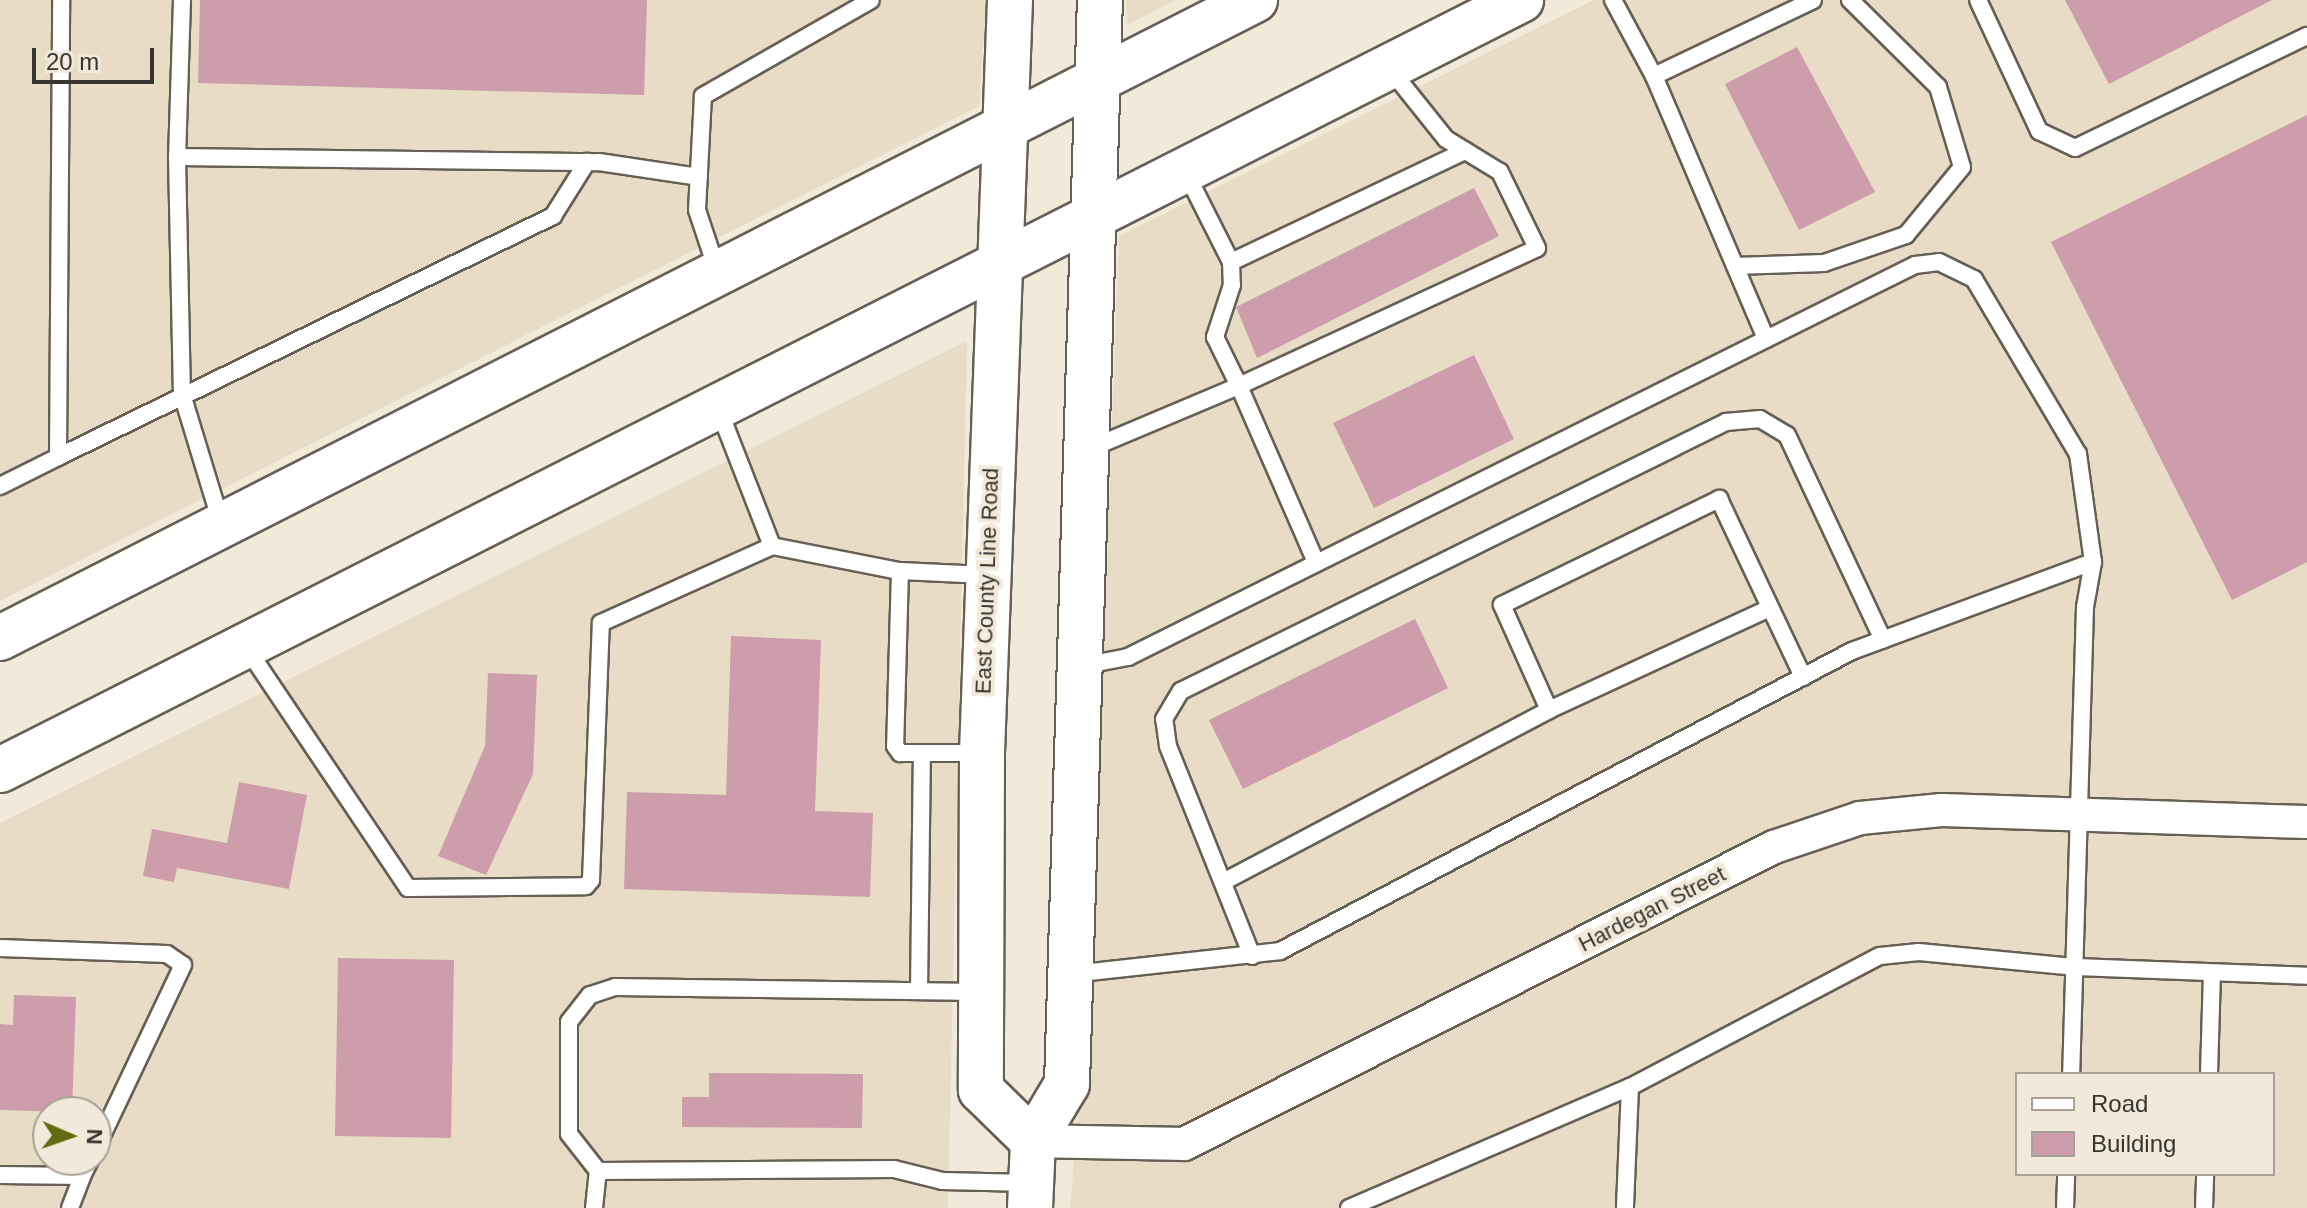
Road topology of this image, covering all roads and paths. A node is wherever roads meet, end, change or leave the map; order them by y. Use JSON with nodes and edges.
{"nodes":[{"id":1,"x":61,"y":0,"type":"edge"},
{"id":2,"x":182,"y":0,"type":"edge"},
{"id":3,"x":871,"y":0,"type":"edge"},
{"id":4,"x":1010,"y":0,"type":"edge"},
{"id":5,"x":1100,"y":0,"type":"edge"},
{"id":6,"x":1255,"y":0,"type":"edge"},
{"id":7,"x":1521,"y":0,"type":"edge"},
{"id":8,"x":1613,"y":0,"type":"edge"},
{"id":9,"x":1813,"y":0,"type":"edge"},
{"id":10,"x":1850,"y":0,"type":"edge"},
{"id":11,"x":1978,"y":0,"type":"edge"},
{"id":12,"x":2307,"y":36,"type":"edge"},
{"id":13,"x":1389,"y":68,"type":"junction"},
{"id":14,"x":1654,"y":76,"type":"junction"},
{"id":15,"x":1097,"y":80,"type":"junction"},
{"id":16,"x":1004,"y":126,"type":"junction"},
{"id":17,"x":1465,"y":151,"type":"junction"},
{"id":18,"x":177,"y":157,"type":"junction"},
{"id":19,"x":587,"y":162,"type":"junction"},
{"id":20,"x":1185,"y":172,"type":"junction"},
{"id":21,"x":699,"y":177,"type":"junction"},
{"id":22,"x":1092,"y":219,"type":"junction"},
{"id":23,"x":1231,"y":262,"type":"junction"},
{"id":24,"x":1735,"y":266,"type":"junction"},
{"id":25,"x":999,"y":267,"type":"junction"},
{"id":26,"x":717,"y":271,"type":"junction"},
{"id":27,"x":1766,"y":339,"type":"junction"},
{"id":28,"x":1239,"y":386,"type":"junction"},
{"id":29,"x":182,"y":394,"type":"junction"},
{"id":30,"x":719,"y":410,"type":"junction"},
{"id":31,"x":1084,"y":452,"type":"junction"},
{"id":32,"x":58,"y":457,"type":"junction"},
{"id":33,"x":0,"y":486,"type":"edge"},
{"id":34,"x":222,"y":524,"type":"junction"},
{"id":35,"x":772,"y":546,"type":"junction"},
{"id":36,"x":1316,"y":562,"type":"junction"},
{"id":37,"x":2093,"y":562,"type":"junction"},
{"id":38,"x":900,"y":571,"type":"junction"},
{"id":39,"x":987,"y":575,"type":"junction"},
{"id":40,"x":1770,"y":608,"type":"junction"},
{"id":41,"x":0,"y":638,"type":"edge"},
{"id":42,"x":1883,"y":640,"type":"junction"},
{"id":43,"x":246,"y":647,"type":"junction"},
{"id":44,"x":1076,"y":667,"type":"junction"},
{"id":45,"x":1803,"y":677,"type":"junction"},
{"id":46,"x":1549,"y":710,"type":"junction"},
{"id":47,"x":922,"y":753,"type":"junction"},
{"id":48,"x":982,"y":753,"type":"junction"},
{"id":49,"x":0,"y":770,"type":"edge"},
{"id":50,"x":2082,"y":815,"type":"junction"},
{"id":51,"x":2307,"y":822,"type":"edge"},
{"id":52,"x":1223,"y":882,"type":"junction"},
{"id":53,"x":0,"y":948,"type":"edge"},
{"id":54,"x":1252,"y":956,"type":"junction"},
{"id":55,"x":2076,"y":967,"type":"junction"},
{"id":56,"x":2212,"y":973,"type":"junction"},
{"id":57,"x":1069,"y":974,"type":"junction"},
{"id":58,"x":2307,"y":976,"type":"edge"},
{"id":59,"x":919,"y":991,"type":"junction"},
{"id":60,"x":981,"y":992,"type":"junction"},
{"id":61,"x":2071,"y":1072,"type":"edge"},
{"id":62,"x":2209,"y":1072,"type":"edge"},
{"id":63,"x":1630,"y":1087,"type":"junction"},
{"id":64,"x":112,"y":1114,"type":"edge"},
{"id":65,"x":598,"y":1171,"type":"junction"},
{"id":66,"x":0,"y":1175,"type":"edge"},
{"id":67,"x":32,"y":1175,"type":"edge"},
{"id":68,"x":82,"y":1176,"type":"edge"},
{"id":69,"x":2066,"y":1176,"type":"edge"},
{"id":70,"x":2205,"y":1176,"type":"edge"},
{"id":71,"x":1031,"y":1178,"type":"edge"},
{"id":72,"x":70,"y":1208,"type":"edge"},
{"id":73,"x":594,"y":1208,"type":"edge"},
{"id":74,"x":1349,"y":1208,"type":"edge"},
{"id":75,"x":1625,"y":1208,"type":"edge"},
{"id":76,"x":2065,"y":1208,"type":"edge"},
{"id":77,"x":2204,"y":1208,"type":"edge"}],
"edges":[{"from":1,"to":32,"type":"lane"},
{"from":2,"to":18,"type":"lane"},
{"from":3,"to":21,"type":"lane"},
{"from":4,"to":16,"type":"main road","name":"East County Line Road"},
{"from":5,"to":15,"type":"main road"},
{"from":6,"to":15,"type":"main road"},
{"from":7,"to":13,"type":"main road"},
{"from":8,"to":14,"type":"lane"},
{"from":9,"to":14,"type":"lane"},
{"from":10,"to":24,"type":"lane"},
{"from":11,"to":12,"type":"lane"},
{"from":13,"to":17,"type":"lane"},
{"from":13,"to":20,"type":"main road"},
{"from":14,"to":24,"type":"lane"},
{"from":15,"to":16,"type":"main road"},
{"from":15,"to":22,"type":"main road"},
{"from":16,"to":25,"type":"main road","name":"East County Line Road"},
{"from":16,"to":26,"type":"main road"},
{"from":17,"to":23,"type":"lane"},
{"from":17,"to":28,"type":"lane"},
{"from":18,"to":19,"type":"lane"},
{"from":18,"to":29,"type":"lane"},
{"from":19,"to":21,"type":"lane"},
{"from":19,"to":29,"type":"lane"},
{"from":20,"to":22,"type":"main road"},
{"from":20,"to":23,"type":"lane"},
{"from":21,"to":26,"type":"lane"},
{"from":22,"to":25,"type":"main road"},
{"from":22,"to":31,"type":"main road"},
{"from":23,"to":28,"type":"lane"},
{"from":24,"to":27,"type":"lane"},
{"from":25,"to":30,"type":"main road"},
{"from":25,"to":39,"type":"main road","name":"East County Line Road"},
{"from":26,"to":34,"type":"main road"},
{"from":27,"to":36,"type":"lane"},
{"from":27,"to":37,"type":"lane"},
{"from":28,"to":31,"type":"lane"},
{"from":28,"to":36,"type":"lane"},
{"from":29,"to":32,"type":"lane"},
{"from":29,"to":34,"type":"lane"},
{"from":30,"to":35,"type":"lane"},
{"from":30,"to":43,"type":"main road"},
{"from":31,"to":44,"type":"main road"},
{"from":32,"to":33,"type":"lane"},
{"from":34,"to":41,"type":"main road"},
{"from":35,"to":38,"type":"lane"},
{"from":35,"to":43,"type":"lane"},
{"from":36,"to":44,"type":"lane"},
{"from":37,"to":42,"type":"lane"},
{"from":37,"to":50,"type":"lane"},
{"from":38,"to":39,"type":"lane"},
{"from":38,"to":47,"type":"lane"},
{"from":39,"to":48,"type":"main road","name":"East County Line Road"},
{"from":40,"to":45,"type":"lane"},
{"from":40,"to":46,"type":"lane"},
{"from":40,"to":46,"type":"lane"},
{"from":42,"to":45,"type":"lane"},
{"from":42,"to":52,"type":"lane"},
{"from":43,"to":49,"type":"main road"},
{"from":44,"to":57,"type":"main road"},
{"from":45,"to":54,"type":"lane"},
{"from":46,"to":52,"type":"lane"},
{"from":47,"to":48,"type":"lane"},
{"from":47,"to":59,"type":"lane"},
{"from":48,"to":60,"type":"main road","name":"East County Line Road"},
{"from":50,"to":51,"type":"street","name":"Hardegan Street"},
{"from":50,"to":55,"type":"lane"},
{"from":50,"to":71,"type":"street","name":"Hardegan Street"},
{"from":52,"to":54,"type":"lane"},
{"from":53,"to":64,"type":"lane"},
{"from":54,"to":57,"type":"lane"},
{"from":55,"to":56,"type":"lane"},
{"from":55,"to":61,"type":"lane"},
{"from":55,"to":63,"type":"lane"},
{"from":56,"to":58,"type":"lane"},
{"from":56,"to":62,"type":"lane"},
{"from":57,"to":71,"type":"main road"},
{"from":59,"to":60,"type":"lane"},
{"from":59,"to":65,"type":"lane"},
{"from":60,"to":71,"type":"main road","name":"East County Line Road"},
{"from":63,"to":74,"type":"lane"},
{"from":63,"to":75,"type":"lane"},
{"from":65,"to":71,"type":"lane"},
{"from":65,"to":73,"type":"lane"},
{"from":66,"to":67,"type":"lane"},
{"from":68,"to":72,"type":"lane"},
{"from":69,"to":76,"type":"lane"},
{"from":70,"to":77,"type":"lane"}]}
